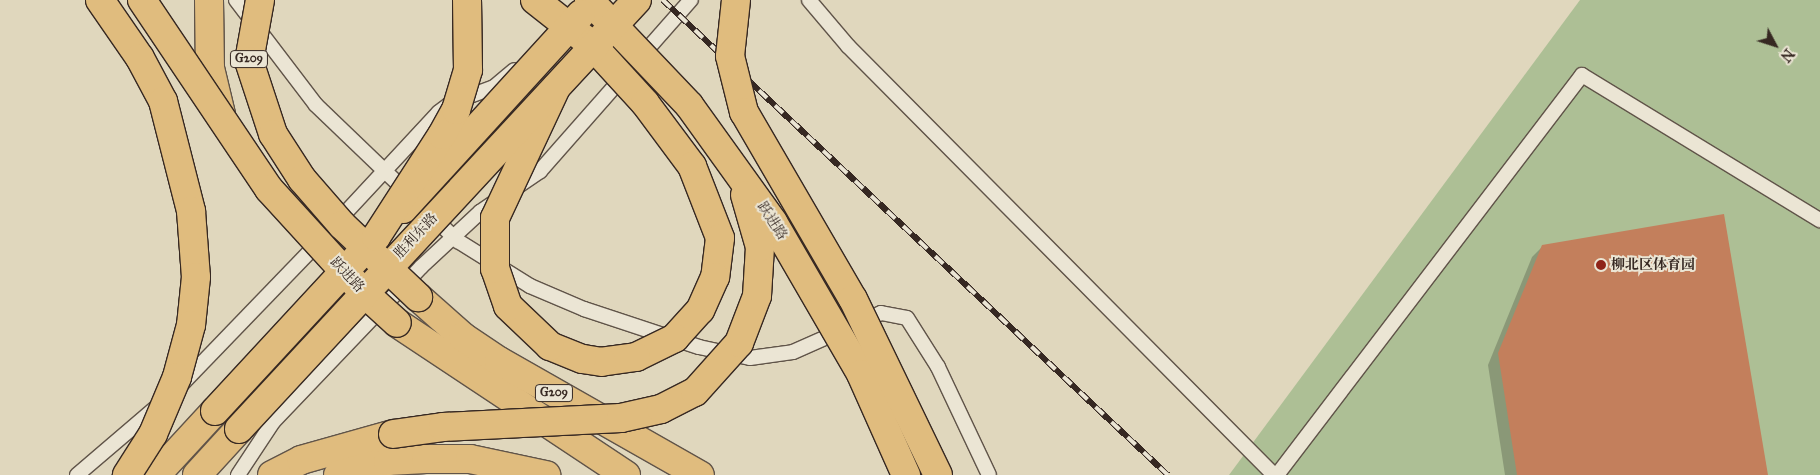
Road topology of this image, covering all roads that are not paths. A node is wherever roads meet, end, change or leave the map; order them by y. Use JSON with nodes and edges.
{"nodes":[{"id":1,"x":100,"y":0,"type":"edge"},
{"id":2,"x":142,"y":0,"type":"edge"},
{"id":3,"x":210,"y":0,"type":"edge"},
{"id":4,"x":236,"y":0,"type":"edge"},
{"id":5,"x":260,"y":0,"type":"edge"},
{"id":6,"x":467,"y":0,"type":"edge"},
{"id":7,"x":535,"y":0,"type":"edge"},
{"id":8,"x":579,"y":0,"type":"edge"},
{"id":9,"x":589,"y":0,"type":"edge"},
{"id":10,"x":594,"y":0,"type":"edge"},
{"id":11,"x":637,"y":0,"type":"edge"},
{"id":12,"x":691,"y":0,"type":"edge"},
{"id":13,"x":736,"y":0,"type":"edge"},
{"id":14,"x":809,"y":0,"type":"edge"},
{"id":15,"x":556,"y":88,"type":"junction"},
{"id":16,"x":223,"y":121,"type":"junction"},
{"id":17,"x":384,"y":172,"type":"junction"},
{"id":18,"x":738,"y":172,"type":"junction"},
{"id":19,"x":1820,"y":220,"type":"edge"},
{"id":20,"x":376,"y":238,"type":"junction"},
{"id":21,"x":454,"y":238,"type":"junction"},
{"id":22,"x":77,"y":475,"type":"edge"},
{"id":23,"x":127,"y":475,"type":"edge"},
{"id":24,"x":156,"y":475,"type":"edge"},
{"id":25,"x":198,"y":475,"type":"edge"},
{"id":26,"x":238,"y":475,"type":"edge"},
{"id":27,"x":272,"y":475,"type":"edge"},
{"id":28,"x":338,"y":475,"type":"edge"},
{"id":29,"x":546,"y":475,"type":"edge"},
{"id":30,"x":626,"y":475,"type":"edge"},
{"id":31,"x":700,"y":475,"type":"edge"},
{"id":32,"x":906,"y":475,"type":"edge"},
{"id":33,"x":938,"y":475,"type":"edge"},
{"id":34,"x":989,"y":475,"type":"edge"},
{"id":35,"x":1276,"y":475,"type":"edge"}],
"edges":[{"from":1,"to":23,"type":"main road","bridge":true},
{"from":2,"to":16,"type":"main road","name":"跃进路","bridge":true},
{"from":3,"to":16,"type":"main road"},
{"from":4,"to":17,"type":"lane"},
{"from":5,"to":31,"type":"main road","number":"G209","bridge":true},
{"from":6,"to":20,"type":"main road","bridge":true},
{"from":7,"to":15,"type":"main road","bridge":true},
{"from":8,"to":17,"type":"lane"},
{"from":9,"to":18,"type":"main road","name":"跃进路","bridge":true},
{"from":10,"to":20,"type":"main road","name":"胜利东路","bridge":true},
{"from":11,"to":15,"type":"main road","name":"胜利东路","bridge":true},
{"from":12,"to":21,"type":"lane"},
{"from":13,"to":33,"type":"main road","bridge":true},
{"from":14,"to":35,"type":"lane"},
{"from":15,"to":25,"type":"main road","name":"胜利东路","bridge":true},
{"from":16,"to":30,"type":"main road","name":"跃进路","bridge":true},
{"from":17,"to":21,"type":"lane"},
{"from":17,"to":22,"type":"lane"},
{"from":18,"to":27,"type":"main road","bridge":true},
{"from":18,"to":32,"type":"main road","name":"跃进路","bridge":true},
{"from":19,"to":35,"type":"lane"},
{"from":20,"to":24,"type":"main road","name":"胜利东路","bridge":true},
{"from":21,"to":26,"type":"lane"},
{"from":21,"to":34,"type":"lane"},
{"from":28,"to":29,"type":"main road"}]}
